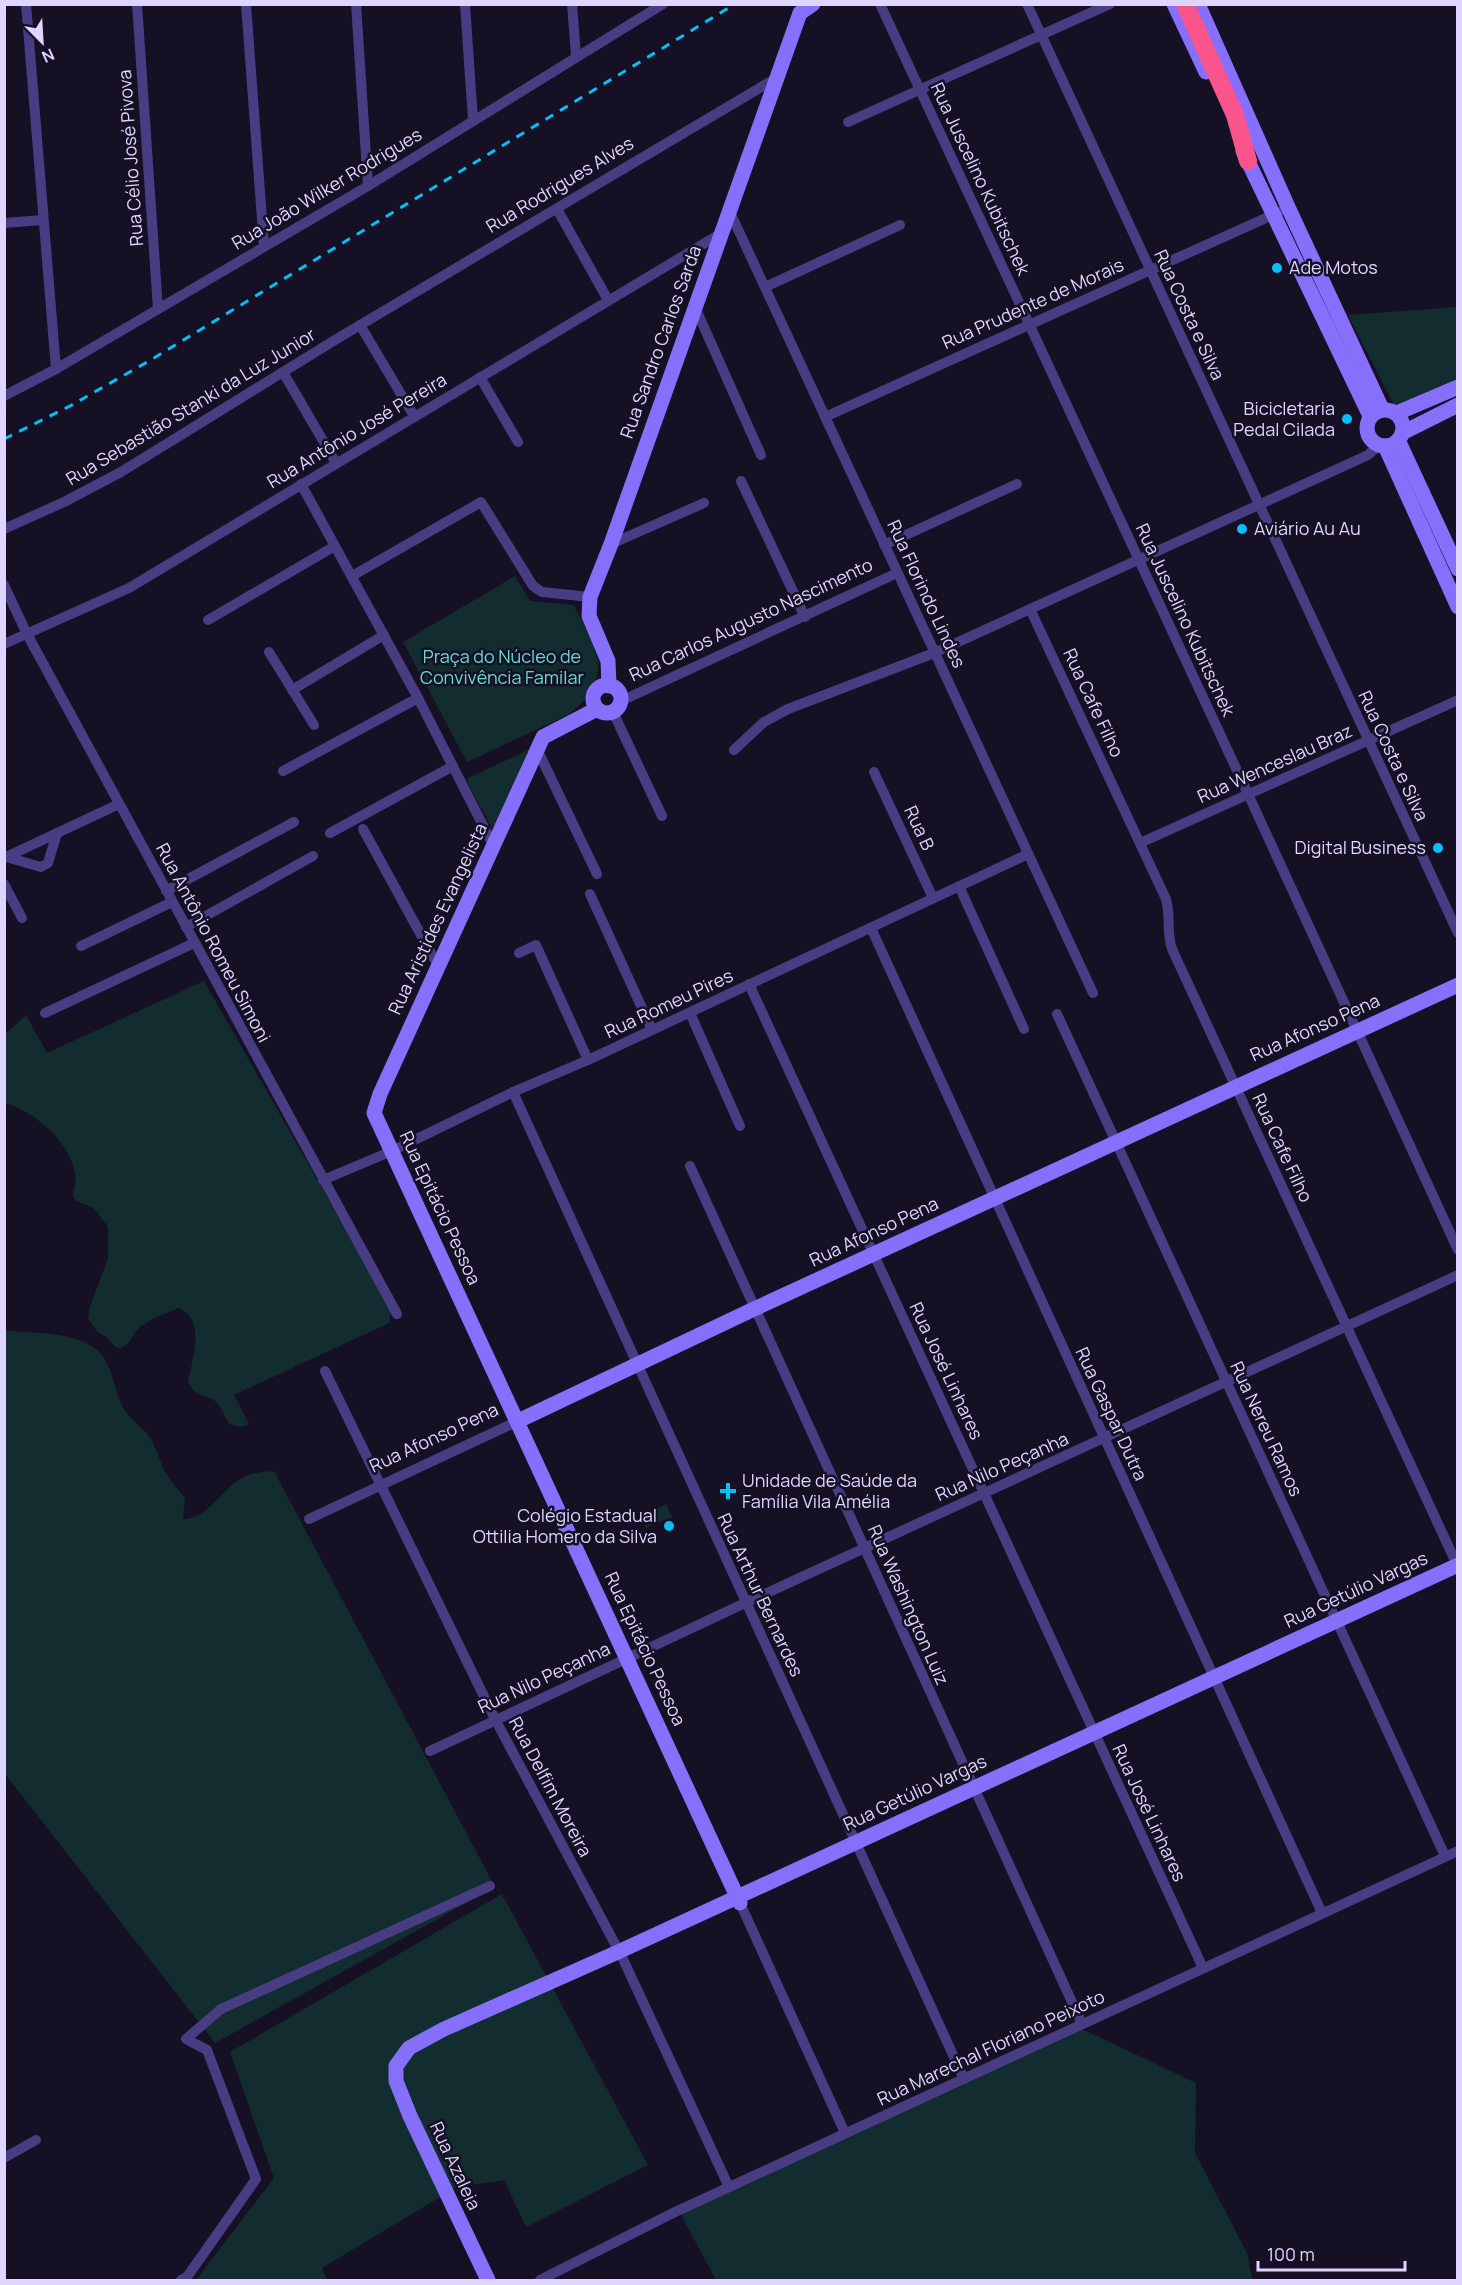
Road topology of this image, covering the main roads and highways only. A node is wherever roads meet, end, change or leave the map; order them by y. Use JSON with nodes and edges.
{"nodes":[{"id":1,"x":1185,"y":4,"type":"edge"},
{"id":2,"x":1248,"y":160,"type":"road end"}],
"edges":[{"from":1,"to":2,"type":"highway"}]}
